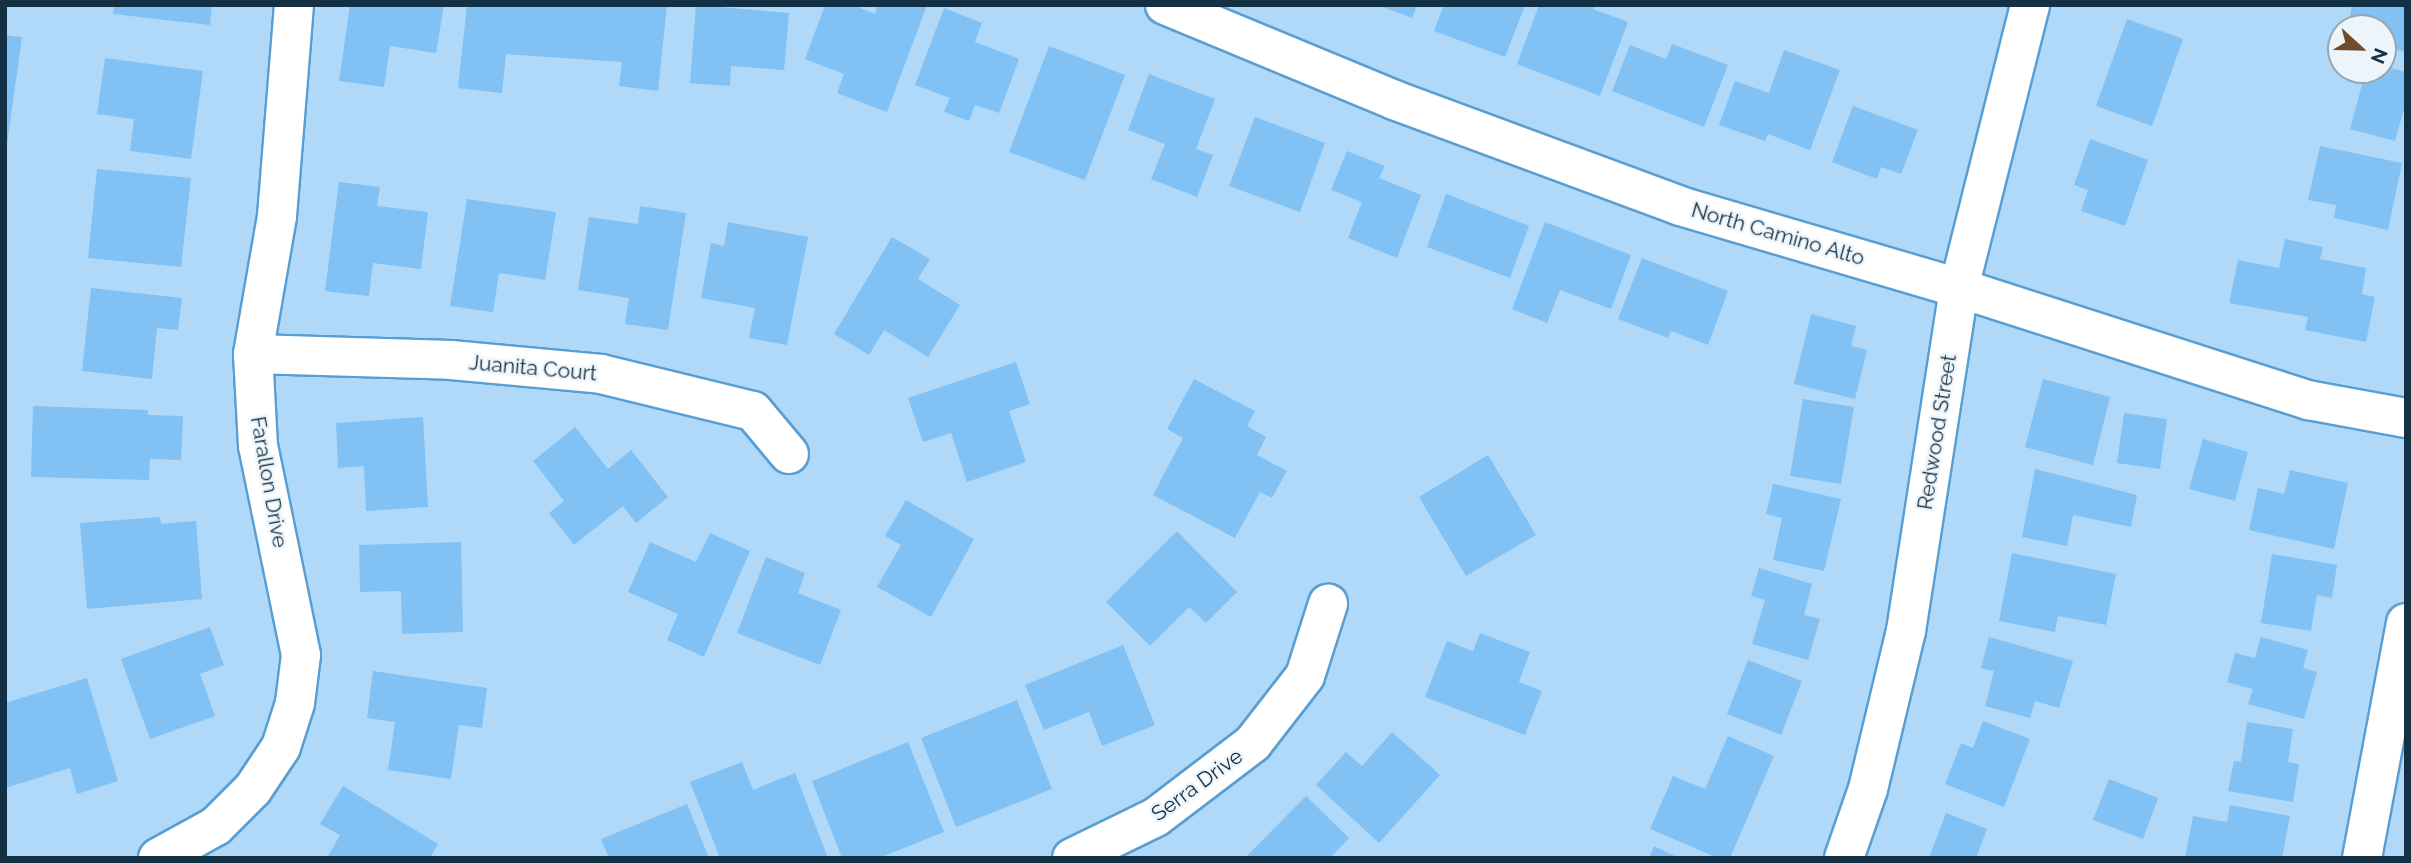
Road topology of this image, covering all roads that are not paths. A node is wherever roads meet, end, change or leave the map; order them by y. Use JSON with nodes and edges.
{"nodes":[{"id":1,"x":294,"y":5,"type":"edge"},
{"id":2,"x":1165,"y":5,"type":"edge"},
{"id":3,"x":2030,"y":5,"type":"edge"},
{"id":4,"x":1959,"y":288,"type":"junction"},
{"id":5,"x":253,"y":354,"type":"junction"},
{"id":6,"x":2406,"y":418,"type":"edge"},
{"id":7,"x":789,"y":454,"type":"dead end"},
{"id":8,"x":1328,"y":604,"type":"dead end"},
{"id":9,"x":2406,"y":623,"type":"edge"},
{"id":10,"x":158,"y":858,"type":"edge"},
{"id":11,"x":1072,"y":858,"type":"edge"},
{"id":12,"x":1844,"y":858,"type":"edge"},
{"id":13,"x":2362,"y":858,"type":"edge"}],
"edges":[{"from":1,"to":5,"type":"street","name":"Farallon Drive"},
{"from":2,"to":4,"type":"street","name":"North Camino Alto"},
{"from":3,"to":4,"type":"street","name":"Redwood Street"},
{"from":4,"to":6,"type":"street","name":"North Camino Alto"},
{"from":4,"to":12,"type":"street","name":"Redwood Street"},
{"from":5,"to":7,"type":"street","name":"Juanita Court"},
{"from":5,"to":10,"type":"street","name":"Farallon Drive"},
{"from":8,"to":11,"type":"street","name":"Serra Drive"},
{"from":9,"to":13,"type":"street"}]}
